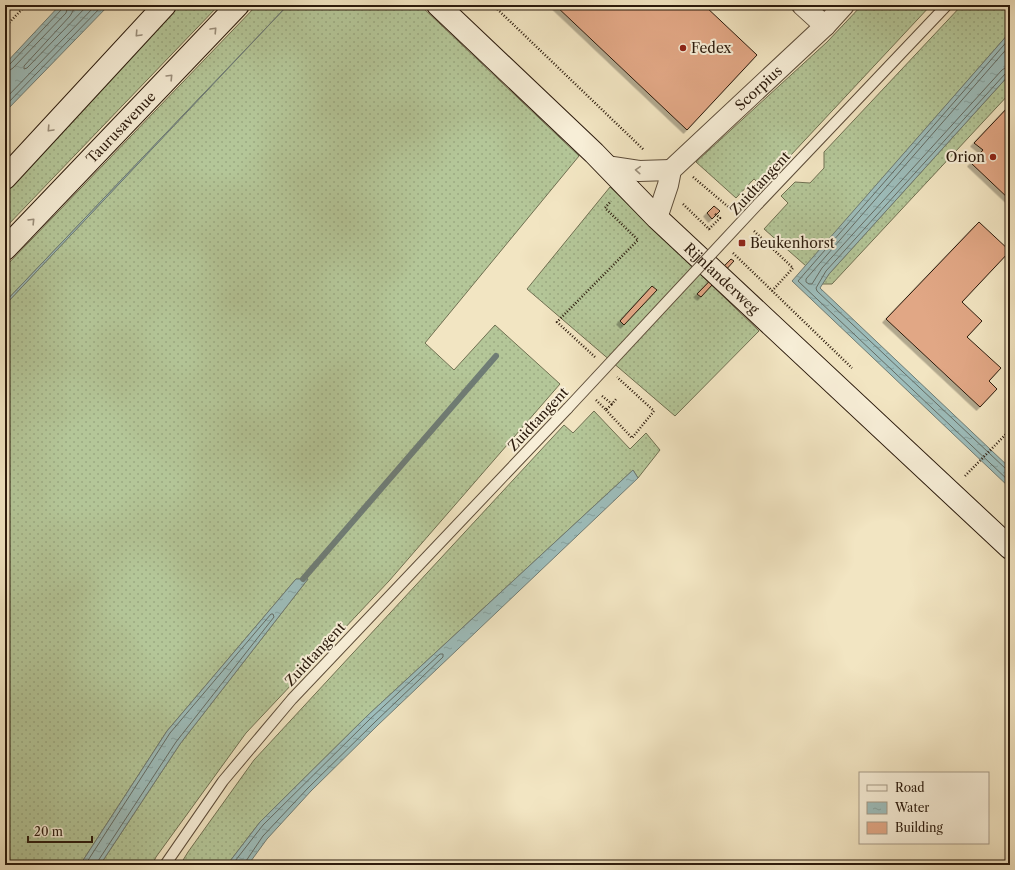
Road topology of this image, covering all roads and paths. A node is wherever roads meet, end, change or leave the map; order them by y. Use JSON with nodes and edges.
{"nodes":[{"id":1,"x":26,"y":5,"type":"edge"},
{"id":2,"x":165,"y":5,"type":"edge"},
{"id":3,"x":238,"y":5,"type":"edge"},
{"id":4,"x":438,"y":5,"type":"edge"},
{"id":5,"x":802,"y":5,"type":"edge"},
{"id":6,"x":844,"y":5,"type":"edge"},
{"id":7,"x":947,"y":5,"type":"edge"},
{"id":8,"x":824,"y":26,"type":"junction"},
{"id":9,"x":5,"y":27,"type":"edge"},
{"id":10,"x":606,"y":166,"type":"junction"},
{"id":11,"x":680,"y":172,"type":"junction"},
{"id":12,"x":5,"y":178,"type":"edge"},
{"id":13,"x":625,"y":185,"type":"junction"},
{"id":14,"x":733,"y":210,"type":"dead end"},
{"id":15,"x":657,"y":218,"type":"junction"},
{"id":16,"x":723,"y":221,"type":"dead end"},
{"id":17,"x":709,"y":229,"type":"dead end"},
{"id":18,"x":754,"y":230,"type":"dead end"},
{"id":19,"x":5,"y":249,"type":"edge"},
{"id":20,"x":772,"y":291,"type":"dead end"},
{"id":21,"x":600,"y":362,"type":"dead end"},
{"id":22,"x":616,"y":377,"type":"dead end"},
{"id":23,"x":600,"y":394,"type":"dead end"},
{"id":24,"x":595,"y":399,"type":"dead end"},
{"id":25,"x":606,"y":410,"type":"junction"},
{"id":26,"x":1010,"y":430,"type":"edge"},
{"id":27,"x":965,"y":477,"type":"dead end"},
{"id":28,"x":1010,"y":548,"type":"edge"},
{"id":29,"x":165,"y":865,"type":"edge"}],
"edges":[{"from":1,"to":9,"type":"path"},
{"from":2,"to":12,"type":"street","one_way":true},
{"from":19,"to":3,"type":"street","name":"Taurusavenue","one_way":true},
{"from":4,"to":10,"type":"street","name":"Rijnlanderweg"},
{"from":5,"to":8,"type":"street"},
{"from":6,"to":8,"type":"street","name":"Scorpius"},
{"from":7,"to":29,"type":"lane","name":"Zuidtangent","bridge":true},
{"from":8,"to":11,"type":"street","name":"Scorpius"},
{"from":11,"to":10,"type":"street","one_way":true},
{"from":10,"to":13,"type":"street","name":"Rijnlanderweg"},
{"from":11,"to":14,"type":"path"},
{"from":11,"to":15,"type":"street"},
{"from":13,"to":15,"type":"street","name":"Rijnlanderweg"},
{"from":13,"to":21,"type":"path"},
{"from":15,"to":28,"type":"street","name":"Rijnlanderweg"},
{"from":16,"to":17,"type":"path"},
{"from":18,"to":20,"type":"path"},
{"from":22,"to":25,"type":"path"},
{"from":23,"to":25,"type":"path"},
{"from":24,"to":25,"type":"path"},
{"from":26,"to":27,"type":"path"}]}
